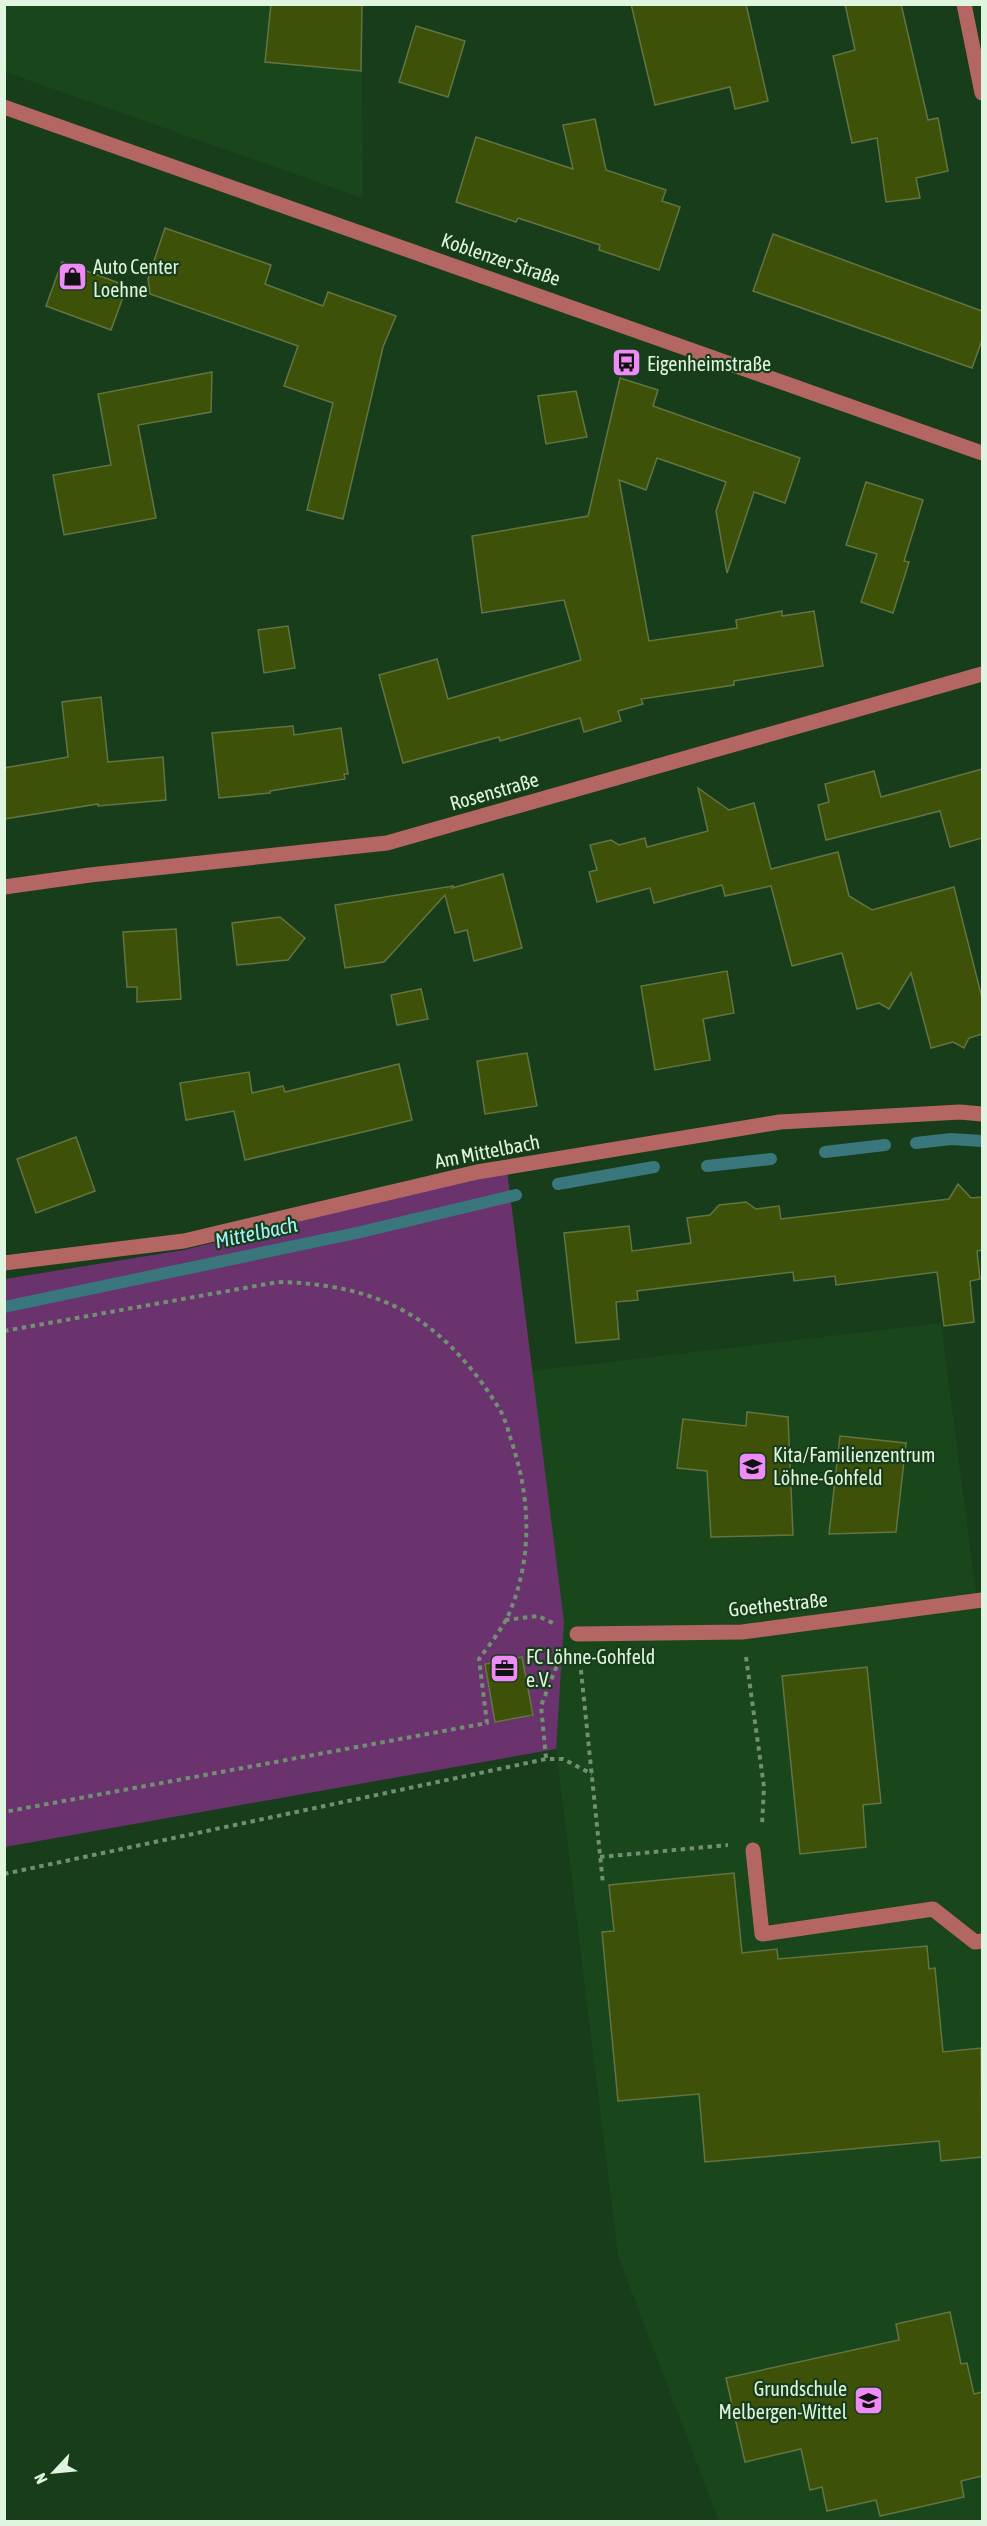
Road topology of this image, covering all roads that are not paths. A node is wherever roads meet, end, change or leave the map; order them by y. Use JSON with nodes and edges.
{"nodes":[{"id":1,"x":964,"y":4,"type":"edge"},
{"id":2,"x":982,"y":93,"type":"edge"},
{"id":3,"x":4,"y":107,"type":"edge"},
{"id":4,"x":982,"y":453,"type":"edge"},
{"id":5,"x":982,"y":674,"type":"edge"},
{"id":6,"x":4,"y":887,"type":"edge"},
{"id":7,"x":982,"y":1114,"type":"edge"},
{"id":8,"x":4,"y":1263,"type":"edge"},
{"id":9,"x":982,"y":1600,"type":"edge"},
{"id":10,"x":578,"y":1634,"type":"road end"},
{"id":11,"x":753,"y":1850,"type":"road end"},
{"id":12,"x":982,"y":1941,"type":"edge"}],
"edges":[{"from":1,"to":2,"type":"street"},
{"from":3,"to":4,"type":"street","name":"Koblenzer Straße"},
{"from":5,"to":6,"type":"street","name":"Rosenstraße"},
{"from":7,"to":8,"type":"street","name":"Am Mittelbach"},
{"from":9,"to":10,"type":"street","name":"Goethestraße"},
{"from":11,"to":12,"type":"street"}]}
